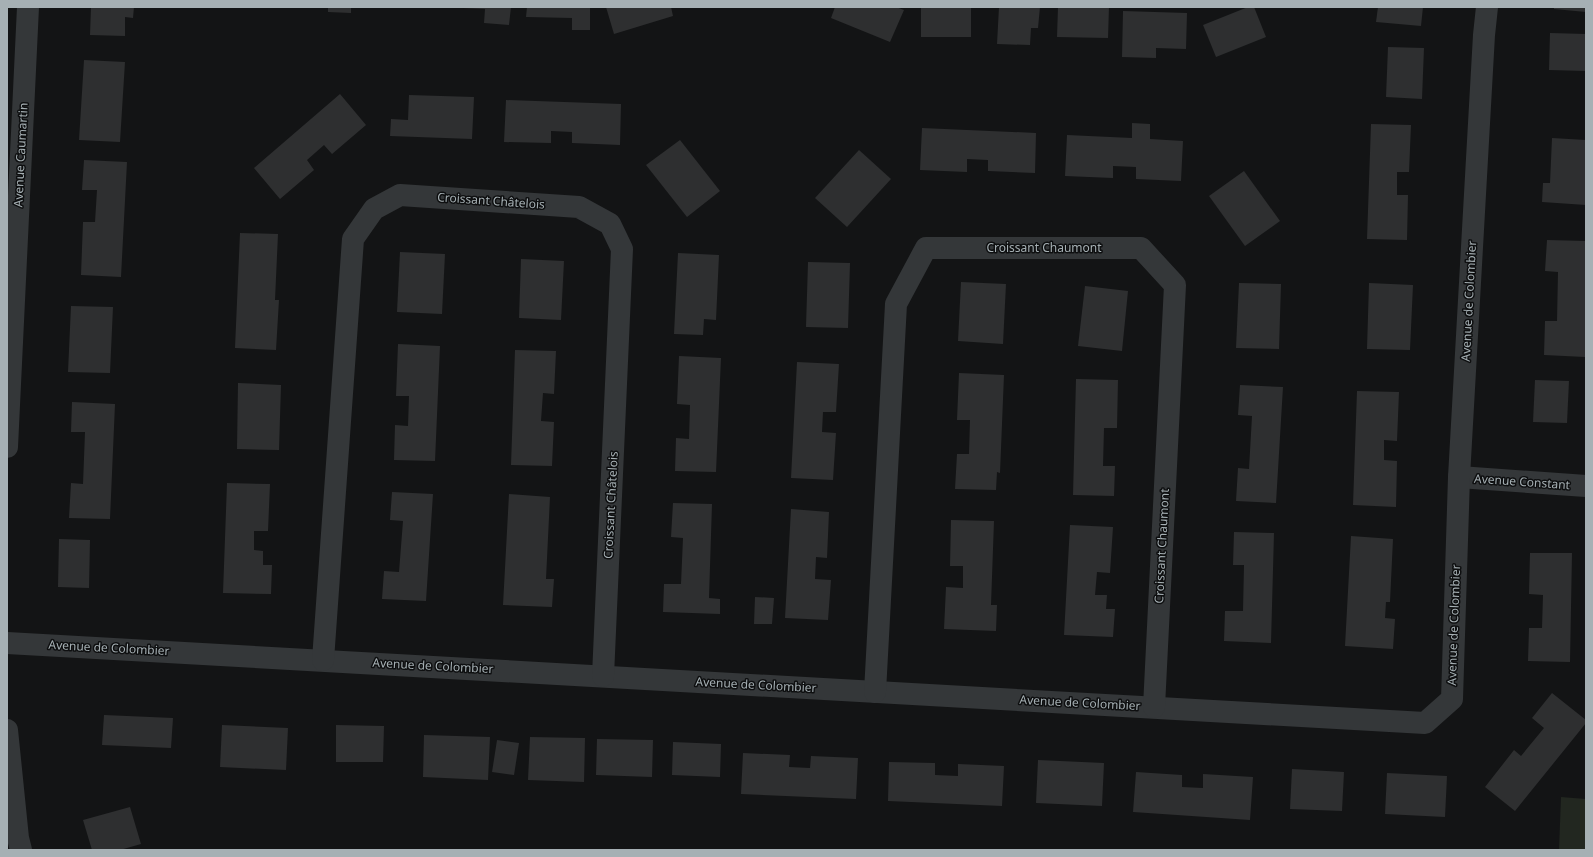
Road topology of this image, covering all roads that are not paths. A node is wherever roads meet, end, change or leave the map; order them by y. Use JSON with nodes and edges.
{"nodes":[{"id":1,"x":28,"y":7,"type":"edge"},
{"id":2,"x":1487,"y":7,"type":"edge"},
{"id":3,"x":13,"y":179,"type":"edge"},
{"id":4,"x":7,"y":447,"type":"edge"},
{"id":5,"x":1459,"y":477,"type":"junction"},
{"id":6,"x":1586,"y":486,"type":"edge"},
{"id":7,"x":7,"y":643,"type":"edge"},
{"id":8,"x":323,"y":660,"type":"junction"},
{"id":9,"x":604,"y":676,"type":"junction"},
{"id":10,"x":875,"y":692,"type":"junction"},
{"id":11,"x":1154,"y":707,"type":"junction"},
{"id":12,"x":7,"y":730,"type":"edge"},
{"id":13,"x":21,"y":850,"type":"edge"}],
"edges":[{"from":1,"to":3,"type":"street","name":"Avenue Caumartin"},
{"from":2,"to":5,"type":"street","name":"Avenue de Colombier"},
{"from":3,"to":4,"type":"street","name":"Avenue Caumartin"},
{"from":5,"to":6,"type":"street","name":"Avenue Constant"},
{"from":5,"to":11,"type":"street","name":"Avenue de Colombier"},
{"from":7,"to":8,"type":"street","name":"Avenue de Colombier"},
{"from":8,"to":9,"type":"street","name":"Avenue de Colombier"},
{"from":8,"to":9,"type":"street","name":"Croissant Châtelois"},
{"from":9,"to":10,"type":"street","name":"Avenue de Colombier"},
{"from":10,"to":11,"type":"street","name":"Avenue de Colombier"},
{"from":10,"to":11,"type":"street","name":"Croissant Chaumont"},
{"from":12,"to":13,"type":"street"}]}
